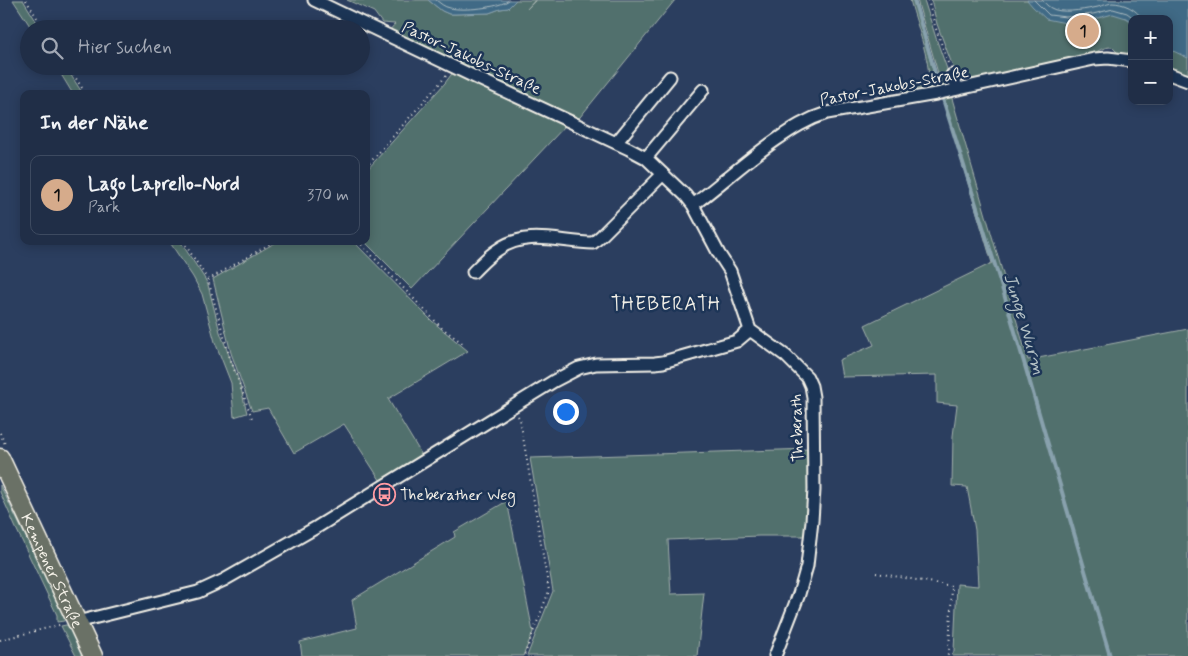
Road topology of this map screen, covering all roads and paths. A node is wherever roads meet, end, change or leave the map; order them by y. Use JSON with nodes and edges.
{"nodes":[{"id":1,"x":26,"y":0,"type":"edge"},
{"id":2,"x":314,"y":0,"type":"edge"},
{"id":3,"x":928,"y":0,"type":"edge"},
{"id":4,"x":38,"y":20,"type":"edge"},
{"id":5,"x":355,"y":20,"type":"edge"},
{"id":6,"x":370,"y":27,"type":"edge"},
{"id":7,"x":1128,"y":60,"type":"edge"},
{"id":8,"x":453,"y":67,"type":"junction"},
{"id":9,"x":74,"y":75,"type":"edge"},
{"id":10,"x":952,"y":75,"type":"joint"},
{"id":11,"x":1173,"y":75,"type":"edge"},
{"id":12,"x":670,"y":77,"type":"dead end"},
{"id":13,"x":1188,"y":81,"type":"edge"},
{"id":14,"x":83,"y":90,"type":"edge"},
{"id":15,"x":703,"y":90,"type":"dead end"},
{"id":16,"x":953,"y":90,"type":"junction"},
{"id":17,"x":616,"y":143,"type":"junction"},
{"id":18,"x":646,"y":158,"type":"junction"},
{"id":19,"x":370,"y":162,"type":"edge"},
{"id":20,"x":663,"y":174,"type":"junction"},
{"id":21,"x":693,"y":205,"type":"junction"},
{"id":22,"x":186,"y":245,"type":"edge"},
{"id":23,"x":268,"y":245,"type":"edge"},
{"id":24,"x":362,"y":245,"type":"edge"},
{"id":25,"x":473,"y":272,"type":"dead end"},
{"id":26,"x":208,"y":280,"type":"junction"},
{"id":27,"x":750,"y":330,"type":"junction"},
{"id":28,"x":465,"y":345,"type":"dead end"},
{"id":29,"x":512,"y":407,"type":"junction"},
{"id":30,"x":253,"y":421,"type":"dead end"},
{"id":31,"x":0,"y":458,"type":"edge"},
{"id":32,"x":876,"y":573,"type":"dead end"},
{"id":33,"x":77,"y":622,"type":"junction"},
{"id":34,"x":0,"y":640,"type":"edge"},
{"id":35,"x":94,"y":656,"type":"edge"},
{"id":36,"x":524,"y":656,"type":"edge"},
{"id":37,"x":775,"y":656,"type":"edge"},
{"id":38,"x":948,"y":656,"type":"edge"}],
"edges":[{"from":1,"to":4,"type":"path"},
{"from":2,"to":5,"type":"street","name":"Pastor-Jakobs-Straße"},
{"from":3,"to":10,"type":"path"},
{"from":6,"to":8,"type":"street","name":"Pastor-Jakobs-Straße"},
{"from":7,"to":16,"type":"street","name":"Pastor-Jakobs-Straße"},
{"from":8,"to":17,"type":"street","name":"Pastor-Jakobs-Straße"},
{"from":8,"to":19,"type":"path"},
{"from":9,"to":14,"type":"path"},
{"from":10,"to":16,"type":"street"},
{"from":11,"to":13,"type":"street"},
{"from":12,"to":17,"type":"street"},
{"from":15,"to":18,"type":"street"},
{"from":16,"to":21,"type":"street","name":"Pastor-Jakobs-Straße"},
{"from":17,"to":18,"type":"street","name":"Pastor-Jakobs-Straße"},
{"from":18,"to":20,"type":"street","name":"Pastor-Jakobs-Straße"},
{"from":20,"to":21,"type":"street","name":"Pastor-Jakobs-Straße"},
{"from":20,"to":25,"type":"street"},
{"from":21,"to":27,"type":"street"},
{"from":22,"to":26,"type":"path"},
{"from":23,"to":26,"type":"path"},
{"from":24,"to":28,"type":"path"},
{"from":26,"to":30,"type":"path"},
{"from":27,"to":29,"type":"street"},
{"from":27,"to":37,"type":"street","name":"Theberath"},
{"from":29,"to":33,"type":"street"},
{"from":29,"to":36,"type":"path"},
{"from":31,"to":33,"type":"main road","name":"Kempener Straße"},
{"from":32,"to":38,"type":"path"},
{"from":33,"to":34,"type":"path"},
{"from":33,"to":35,"type":"main road","name":"Kempener Straße"}]}
